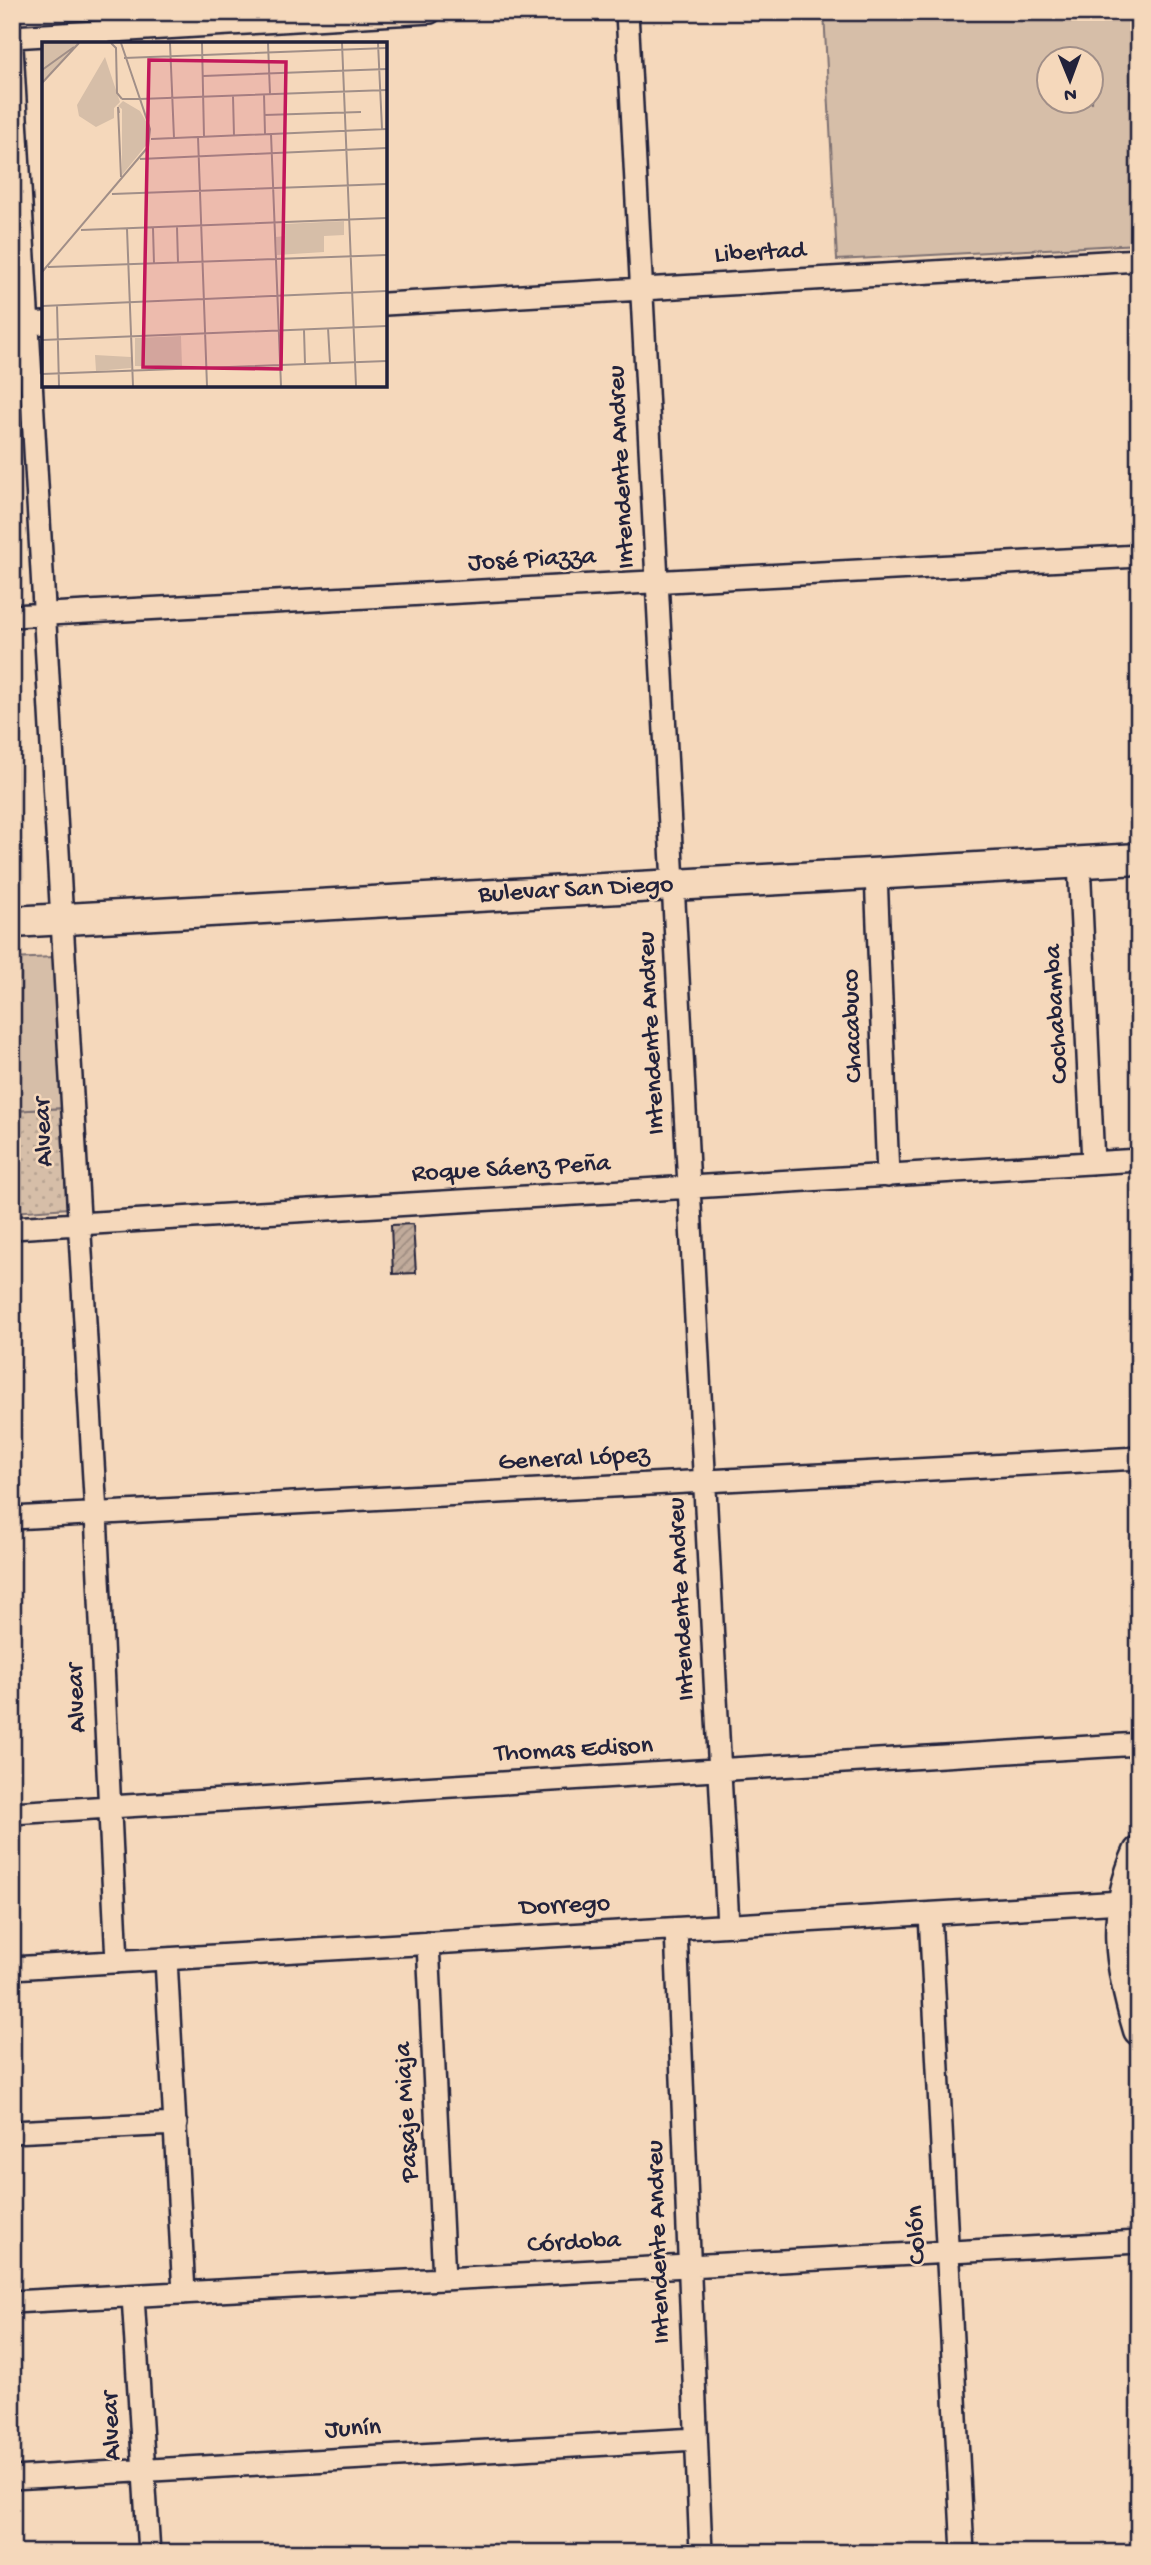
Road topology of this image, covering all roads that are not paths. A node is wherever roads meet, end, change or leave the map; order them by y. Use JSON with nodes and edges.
{"nodes":[{"id":1,"x":430,"y":12,"type":"edge"},
{"id":2,"x":626,"y":12,"type":"edge"},
{"id":3,"x":12,"y":37,"type":"edge"},
{"id":4,"x":12,"y":48,"type":"edge"},
{"id":5,"x":1139,"y":260,"type":"edge"},
{"id":6,"x":641,"y":287,"type":"junction"},
{"id":7,"x":387,"y":304,"type":"edge"},
{"id":8,"x":28,"y":324,"type":"edge"},
{"id":9,"x":1139,"y":555,"type":"edge"},
{"id":10,"x":657,"y":582,"type":"junction"},
{"id":11,"x":45,"y":614,"type":"junction"},
{"id":12,"x":12,"y":615,"type":"edge"},
{"id":13,"x":1139,"y":859,"type":"edge"},
{"id":14,"x":1079,"y":862,"type":"junction"},
{"id":15,"x":876,"y":874,"type":"junction"},
{"id":16,"x":674,"y":885,"type":"junction"},
{"id":17,"x":62,"y":920,"type":"junction"},
{"id":18,"x":12,"y":922,"type":"edge"},
{"id":19,"x":1139,"y":1160,"type":"edge"},
{"id":20,"x":1093,"y":1163,"type":"junction"},
{"id":21,"x":888,"y":1176,"type":"junction"},
{"id":22,"x":689,"y":1187,"type":"junction"},
{"id":23,"x":78,"y":1224,"type":"junction"},
{"id":24,"x":12,"y":1228,"type":"edge"},
{"id":25,"x":1139,"y":1458,"type":"edge"},
{"id":26,"x":705,"y":1481,"type":"junction"},
{"id":27,"x":96,"y":1514,"type":"junction"},
{"id":28,"x":12,"y":1518,"type":"edge"},
{"id":29,"x":1139,"y":1744,"type":"edge"},
{"id":30,"x":720,"y":1770,"type":"junction"},
{"id":31,"x":111,"y":1807,"type":"junction"},
{"id":32,"x":12,"y":1813,"type":"edge"},
{"id":33,"x":1139,"y":1852,"type":"edge"},
{"id":34,"x":1122,"y":1902,"type":"junction"},
{"id":35,"x":930,"y":1914,"type":"junction"},
{"id":36,"x":728,"y":1926,"type":"junction"},
{"id":37,"x":676,"y":1929,"type":"junction"},
{"id":38,"x":428,"y":1943,"type":"junction"},
{"id":39,"x":166,"y":1959,"type":"junction"},
{"id":40,"x":117,"y":1962,"type":"junction"},
{"id":41,"x":12,"y":1968,"type":"edge"},
{"id":42,"x":1139,"y":2030,"type":"edge"},
{"id":43,"x":176,"y":2124,"type":"junction"},
{"id":44,"x":12,"y":2132,"type":"edge"},
{"id":45,"x":1139,"y":2242,"type":"edge"},
{"id":46,"x":947,"y":2252,"type":"junction"},
{"id":47,"x":689,"y":2266,"type":"junction"},
{"id":48,"x":444,"y":2279,"type":"junction"},
{"id":49,"x":184,"y":2293,"type":"junction"},
{"id":50,"x":133,"y":2296,"type":"junction"},
{"id":51,"x":12,"y":2302,"type":"edge"},
{"id":52,"x":696,"y":2439,"type":"junction"},
{"id":53,"x":144,"y":2470,"type":"junction"},
{"id":54,"x":12,"y":2478,"type":"edge"},
{"id":55,"x":149,"y":2553,"type":"edge"},
{"id":56,"x":701,"y":2553,"type":"edge"},
{"id":57,"x":963,"y":2553,"type":"edge"}],
"edges":[{"from":1,"to":3,"type":"street"},
{"from":2,"to":6,"type":"street","name":"Intendente Andreu"},
{"from":4,"to":8,"type":"street","name":"Alvear"},
{"from":5,"to":6,"type":"street","name":"Libertad"},
{"from":6,"to":7,"type":"street","name":"Libertad"},
{"from":6,"to":10,"type":"street","name":"Intendente Andreu"},
{"from":8,"to":11,"type":"street","name":"Alvear"},
{"from":9,"to":10,"type":"street","name":"José Piazza"},
{"from":10,"to":11,"type":"street","name":"José Piazza"},
{"from":10,"to":16,"type":"street","name":"Intendente Andreu"},
{"from":11,"to":12,"type":"street","name":"José Piazza"},
{"from":11,"to":17,"type":"street","name":"Alvear"},
{"from":13,"to":14,"type":"street","name":"Bulevar San Diego"},
{"from":14,"to":15,"type":"street","name":"Bulevar San Diego"},
{"from":14,"to":20,"type":"street","name":"Cochabamba"},
{"from":15,"to":16,"type":"street","name":"Bulevar San Diego"},
{"from":15,"to":21,"type":"street","name":"Chacabuco"},
{"from":16,"to":17,"type":"street","name":"Bulevar San Diego"},
{"from":16,"to":22,"type":"street","name":"Intendente Andreu"},
{"from":17,"to":18,"type":"street","name":"Bulevar San Diego"},
{"from":17,"to":23,"type":"street","name":"Alvear"},
{"from":19,"to":20,"type":"street","name":"Roque Sáenz Peña"},
{"from":20,"to":21,"type":"street","name":"Roque Sáenz Peña"},
{"from":21,"to":22,"type":"street","name":"Roque Sáenz Peña"},
{"from":22,"to":23,"type":"street","name":"Roque Sáenz Peña"},
{"from":22,"to":26,"type":"street","name":"Intendente Andreu"},
{"from":23,"to":24,"type":"street","name":"Roque Sáenz Peña"},
{"from":23,"to":27,"type":"street","name":"Alvear"},
{"from":25,"to":26,"type":"street","name":"General López"},
{"from":26,"to":27,"type":"street","name":"General López"},
{"from":26,"to":30,"type":"street","name":"Intendente Andreu"},
{"from":27,"to":28,"type":"street","name":"General López"},
{"from":27,"to":31,"type":"street","name":"Alvear"},
{"from":29,"to":30,"type":"street","name":"Thomas Edison"},
{"from":30,"to":31,"type":"street","name":"Thomas Edison"},
{"from":30,"to":36,"type":"street","name":"Intendente Andreu"},
{"from":31,"to":32,"type":"street","name":"Thomas Edison"},
{"from":31,"to":40,"type":"street","name":"Alvear"},
{"from":33,"to":34,"type":"street"},
{"from":34,"to":35,"type":"street","name":"Dorrego"},
{"from":34,"to":42,"type":"street"},
{"from":35,"to":36,"type":"street","name":"Dorrego"},
{"from":35,"to":46,"type":"street","name":"Colón"},
{"from":36,"to":37,"type":"street","name":"Dorrego"},
{"from":37,"to":38,"type":"street","name":"Dorrego"},
{"from":37,"to":47,"type":"street","name":"Intendente Andreu"},
{"from":38,"to":39,"type":"street","name":"Dorrego"},
{"from":38,"to":48,"type":"street","name":"Pasaje Miaja"},
{"from":39,"to":40,"type":"street","name":"Dorrego"},
{"from":39,"to":43,"type":"street"},
{"from":40,"to":41,"type":"street","name":"Dorrego"},
{"from":43,"to":44,"type":"street"},
{"from":43,"to":49,"type":"street"},
{"from":45,"to":46,"type":"street","name":"Córdoba"},
{"from":46,"to":47,"type":"street","name":"Córdoba"},
{"from":46,"to":57,"type":"street","name":"Colón"},
{"from":47,"to":48,"type":"street","name":"Córdoba"},
{"from":47,"to":52,"type":"street","name":"Intendente Andreu"},
{"from":48,"to":49,"type":"street","name":"Córdoba"},
{"from":49,"to":50,"type":"street","name":"Córdoba"},
{"from":50,"to":51,"type":"street","name":"Córdoba"},
{"from":50,"to":53,"type":"street","name":"Alvear"},
{"from":52,"to":53,"type":"street","name":"Junín"},
{"from":52,"to":56,"type":"street","name":"Intendente Andreu"},
{"from":53,"to":54,"type":"street","name":"Junín"},
{"from":53,"to":55,"type":"street","name":"Alvear"}]}
